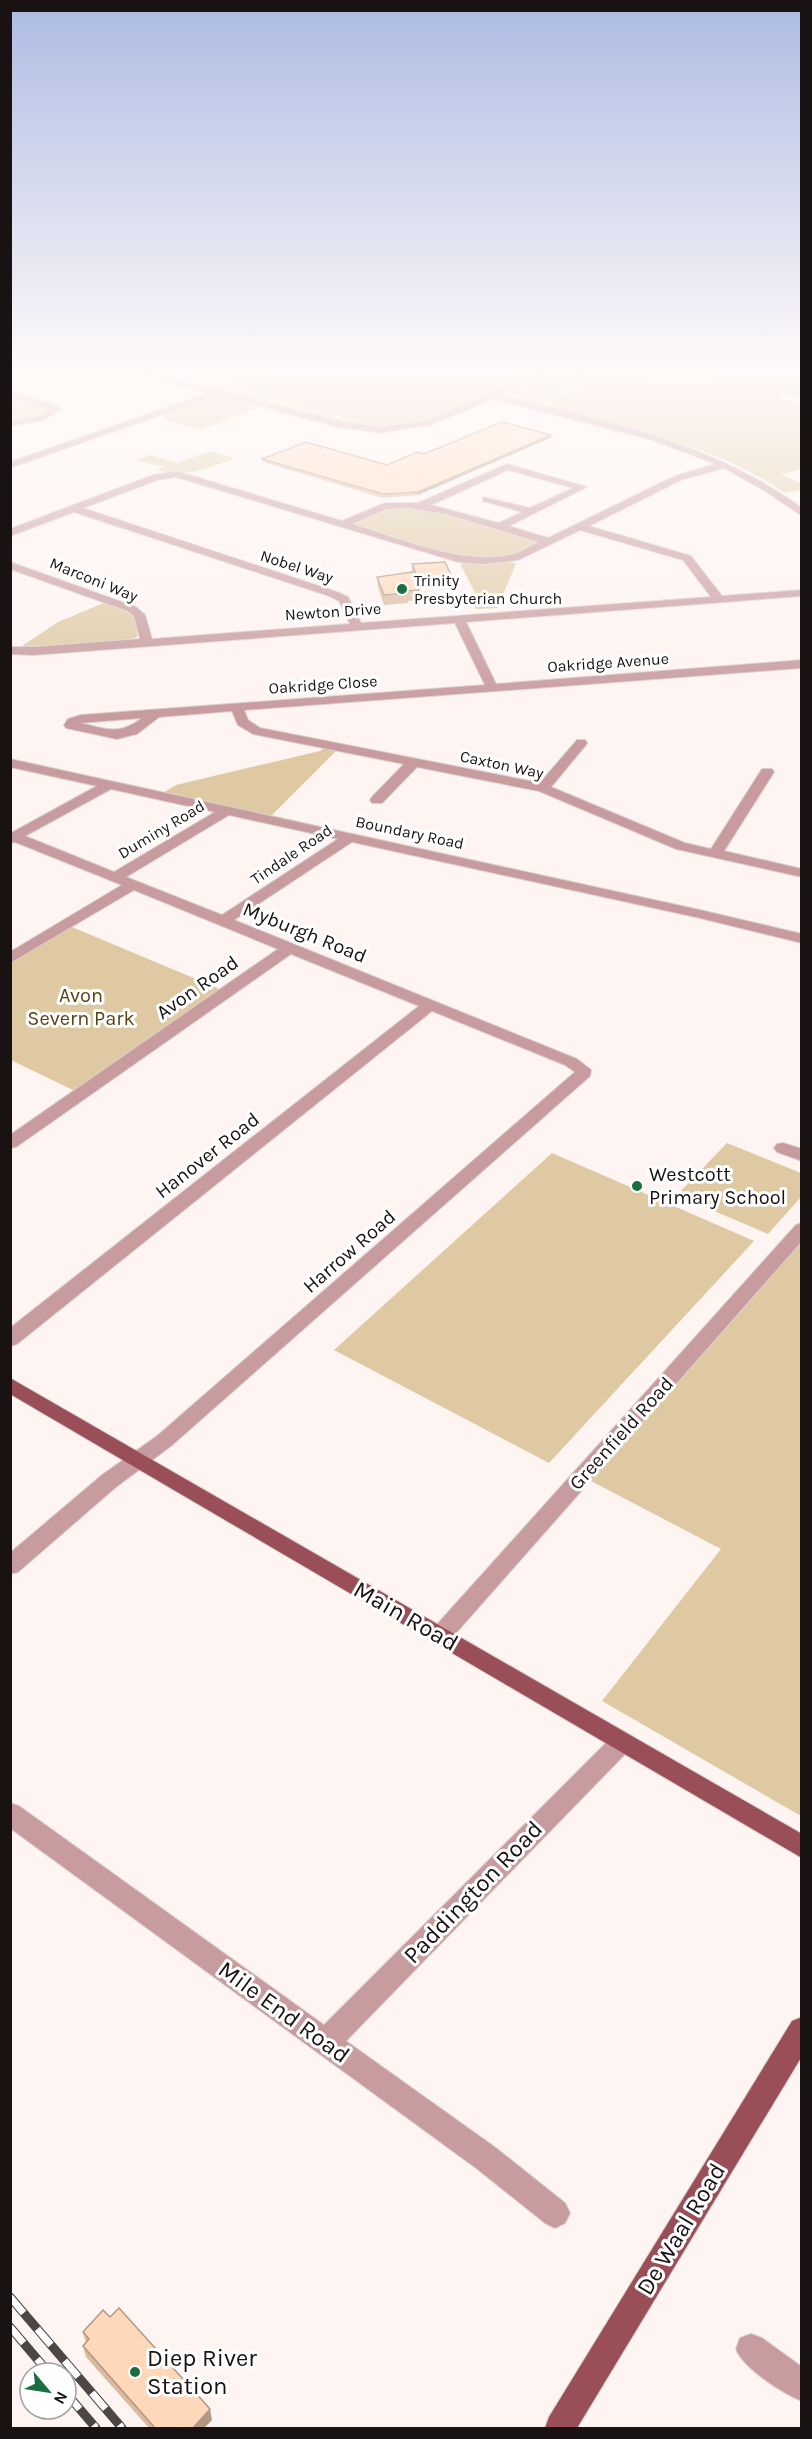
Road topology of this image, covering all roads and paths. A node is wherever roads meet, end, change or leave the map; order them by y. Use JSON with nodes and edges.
{"nodes":[{"id":1,"x":136,"y":485,"type":"edge"},
{"id":2,"x":217,"y":485,"type":"edge"},
{"id":3,"x":467,"y":485,"type":"edge"},
{"id":4,"x":574,"y":485,"type":"edge"},
{"id":5,"x":664,"y":485,"type":"edge"},
{"id":6,"x":762,"y":485,"type":"edge"},
{"id":7,"x":487,"y":499,"type":"dead end"},
{"id":8,"x":420,"y":506,"type":"junction"},
{"id":9,"x":75,"y":509,"type":"junction"},
{"id":10,"x":532,"y":512,"type":"junction"},
{"id":11,"x":801,"y":513,"type":"edge"},
{"id":12,"x":343,"y":524,"type":"junction"},
{"id":13,"x":579,"y":526,"type":"junction"},
{"id":14,"x":499,"y":527,"type":"junction"},
{"id":15,"x":10,"y":533,"type":"edge"},
{"id":16,"x":548,"y":541,"type":"junction"},
{"id":17,"x":10,"y":565,"type":"edge"},
{"id":18,"x":801,"y":592,"type":"edge"},
{"id":19,"x":718,"y":599,"type":"junction"},
{"id":20,"x":459,"y":619,"type":"junction"},
{"id":21,"x":357,"y":626,"type":"junction"},
{"id":22,"x":147,"y":642,"type":"junction"},
{"id":23,"x":10,"y":650,"type":"edge"},
{"id":24,"x":801,"y":664,"type":"edge"},
{"id":25,"x":492,"y":687,"type":"junction"},
{"id":26,"x":237,"y":707,"type":"junction"},
{"id":27,"x":156,"y":713,"type":"junction"},
{"id":28,"x":580,"y":743,"type":"dead end"},
{"id":29,"x":10,"y":763,"type":"edge"},
{"id":30,"x":413,"y":763,"type":"junction"},
{"id":31,"x":767,"y":772,"type":"dead end"},
{"id":32,"x":108,"y":785,"type":"junction"},
{"id":33,"x":543,"y":789,"type":"junction"},
{"id":34,"x":377,"y":800,"type":"dead end"},
{"id":35,"x":225,"y":811,"type":"junction"},
{"id":36,"x":12,"y":837,"type":"edge"},
{"id":37,"x":349,"y":838,"type":"junction"},
{"id":38,"x":715,"y":855,"type":"junction"},
{"id":39,"x":801,"y":873,"type":"edge"},
{"id":40,"x":115,"y":877,"type":"junction"},
{"id":41,"x":133,"y":885,"type":"junction"},
{"id":42,"x":224,"y":921,"type":"junction"},
{"id":43,"x":801,"y":939,"type":"edge"},
{"id":44,"x":289,"y":948,"type":"junction"},
{"id":45,"x":10,"y":959,"type":"edge"},
{"id":46,"x":430,"y":1005,"type":"junction"},
{"id":47,"x":583,"y":1070,"type":"joint"},
{"id":48,"x":10,"y":1143,"type":"edge"},
{"id":49,"x":783,"y":1148,"type":"dead end"},
{"id":50,"x":801,"y":1156,"type":"edge"},
{"id":51,"x":801,"y":1229,"type":"edge"},
{"id":52,"x":10,"y":1339,"type":"edge"},
{"id":53,"x":10,"y":1385,"type":"edge"},
{"id":54,"x":139,"y":1460,"type":"junction"},
{"id":55,"x":10,"y":1566,"type":"edge"},
{"id":56,"x":440,"y":1636,"type":"junction"},
{"id":57,"x":621,"y":1743,"type":"junction"},
{"id":58,"x":10,"y":1814,"type":"edge"},
{"id":59,"x":801,"y":1847,"type":"edge"},
{"id":60,"x":801,"y":2031,"type":"edge"},
{"id":61,"x":326,"y":2042,"type":"junction"},
{"id":62,"x":555,"y":2213,"type":"dead end"},
{"id":63,"x":751,"y":2349,"type":"dead end"},
{"id":64,"x":801,"y":2386,"type":"edge"},
{"id":65,"x":560,"y":2428,"type":"edge"}],
"edges":[{"from":1,"to":9,"type":"street"},
{"from":2,"to":12,"type":"street"},
{"from":3,"to":8,"type":"street"},
{"from":4,"to":10,"type":"street"},
{"from":5,"to":13,"type":"street"},
{"from":6,"to":11,"type":"street"},
{"from":7,"to":10,"type":"street"},
{"from":8,"to":12,"type":"street"},
{"from":8,"to":14,"type":"street"},
{"from":9,"to":15,"type":"street"},
{"from":9,"to":21,"type":"street","name":"Nobel Way"},
{"from":10,"to":14,"type":"street"},
{"from":12,"to":16,"type":"street"},
{"from":13,"to":16,"type":"street"},
{"from":13,"to":19,"type":"street"},
{"from":14,"to":16,"type":"street"},
{"from":17,"to":22,"type":"street","name":"Marconi Way"},
{"from":18,"to":19,"type":"street","name":"Newton Drive"},
{"from":19,"to":20,"type":"street","name":"Newton Drive"},
{"from":20,"to":21,"type":"street","name":"Newton Drive"},
{"from":20,"to":25,"type":"street"},
{"from":21,"to":22,"type":"street","name":"Newton Drive"},
{"from":22,"to":23,"type":"street","name":"Newton Drive"},
{"from":24,"to":25,"type":"street","name":"Oakridge Avenue"},
{"from":25,"to":26,"type":"street","name":"Oakridge Close"},
{"from":26,"to":27,"type":"street","name":"Oakridge Close"},
{"from":26,"to":30,"type":"street","name":"Caxton Way"},
{"from":27,"to":27,"type":"street","name":"Oakridge Close"},
{"from":28,"to":33,"type":"street"},
{"from":29,"to":32,"type":"street","name":"Boundary Road"},
{"from":30,"to":33,"type":"street","name":"Caxton Way"},
{"from":30,"to":34,"type":"street"},
{"from":31,"to":38,"type":"street"},
{"from":32,"to":35,"type":"street","name":"Boundary Road"},
{"from":32,"to":36,"type":"street"},
{"from":33,"to":38,"type":"street","name":"Caxton Way"},
{"from":35,"to":37,"type":"street","name":"Boundary Road"},
{"from":35,"to":40,"type":"street","name":"Duminy Road"},
{"from":36,"to":40,"type":"street","name":"Myburgh Road"},
{"from":37,"to":42,"type":"street","name":"Tindale Road"},
{"from":37,"to":43,"type":"street","name":"Boundary Road"},
{"from":38,"to":39,"type":"street","name":"Caxton Way"},
{"from":40,"to":41,"type":"street","name":"Myburgh Road"},
{"from":41,"to":42,"type":"street","name":"Myburgh Road"},
{"from":41,"to":45,"type":"street"},
{"from":42,"to":44,"type":"street","name":"Myburgh Road"},
{"from":44,"to":46,"type":"street","name":"Myburgh Road"},
{"from":44,"to":48,"type":"street","name":"Avon Road"},
{"from":46,"to":47,"type":"street","name":"Myburgh Road"},
{"from":46,"to":52,"type":"street","name":"Hanover Road"},
{"from":47,"to":54,"type":"street","name":"Harrow Road"},
{"from":49,"to":50,"type":"street"},
{"from":51,"to":56,"type":"street","name":"Greenfield Road"},
{"from":53,"to":54,"type":"main road","name":"Main Road"},
{"from":54,"to":55,"type":"street","name":"Harrow Road"},
{"from":54,"to":56,"type":"main road","name":"Main Road"},
{"from":56,"to":57,"type":"main road","name":"Main Road"},
{"from":57,"to":59,"type":"main road","name":"Main Road"},
{"from":57,"to":61,"type":"street","name":"Paddington Road"},
{"from":58,"to":61,"type":"street","name":"Mile End Road"},
{"from":60,"to":65,"type":"main road","name":"De Waal Road"},
{"from":61,"to":62,"type":"street","name":"Mile End Road"},
{"from":63,"to":64,"type":"street"}]}
